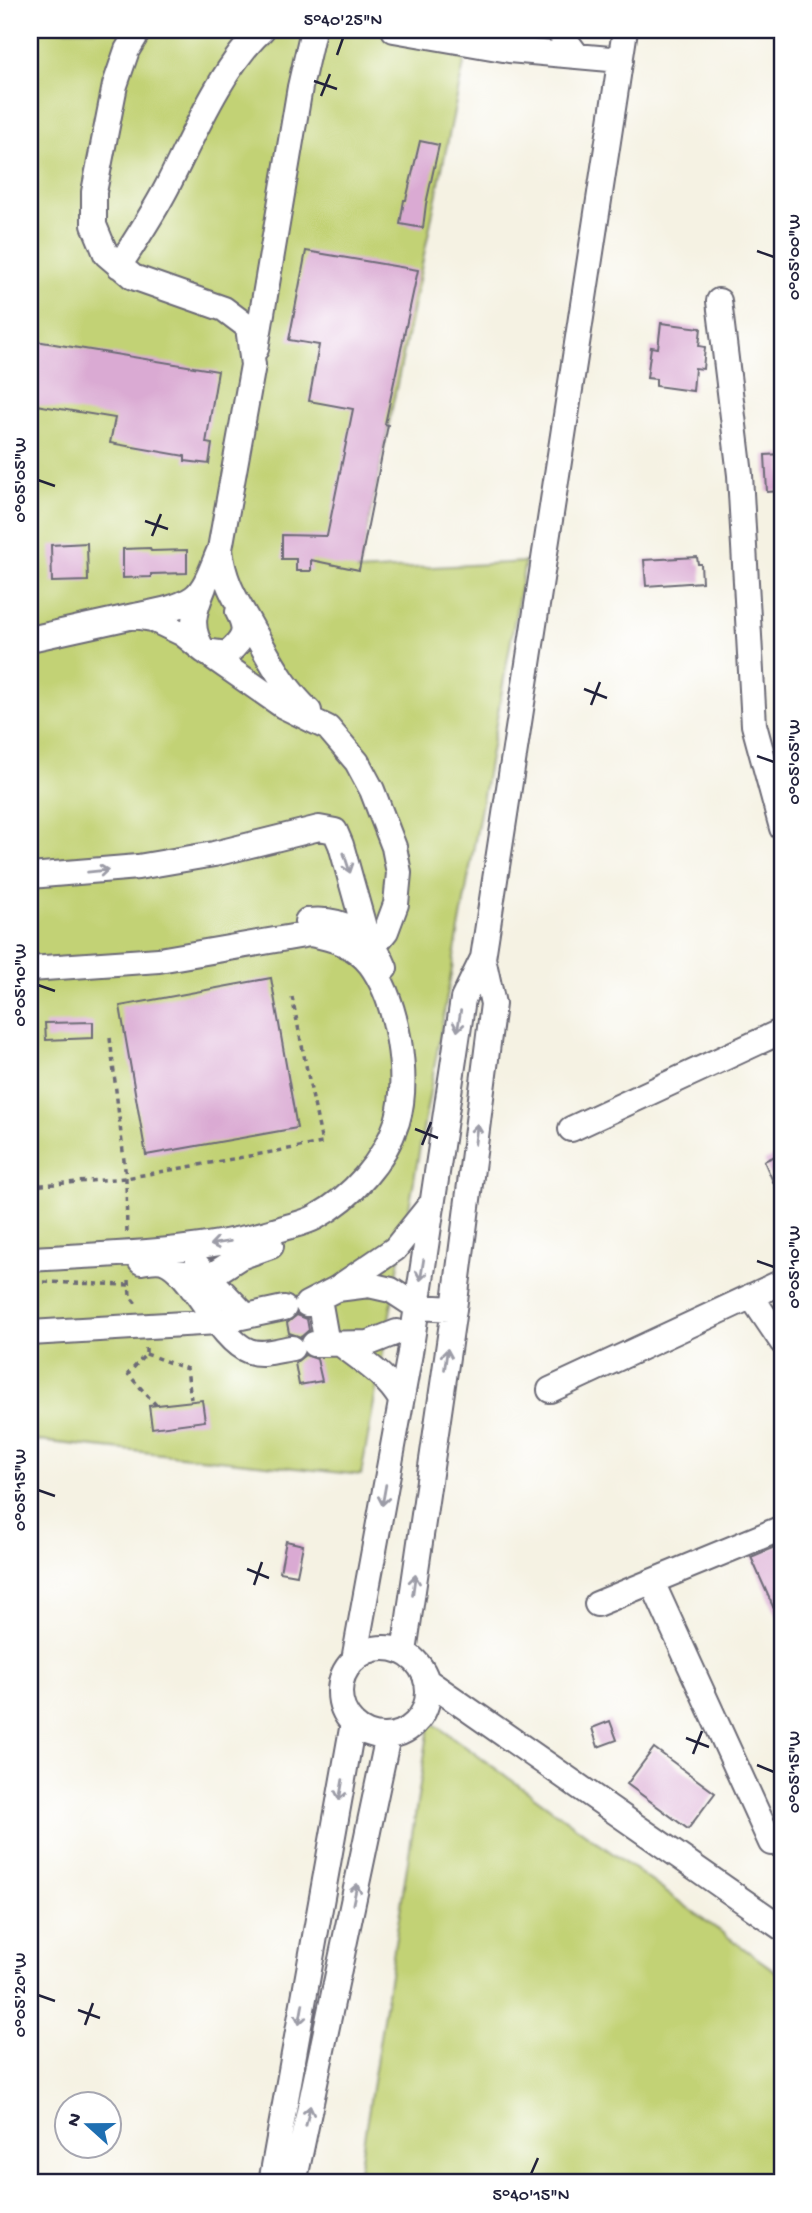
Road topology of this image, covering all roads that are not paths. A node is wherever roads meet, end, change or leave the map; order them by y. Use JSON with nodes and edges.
{"nodes":[{"id":1,"x":139,"y":30,"type":"edge"},
{"id":2,"x":262,"y":30,"type":"edge"},
{"id":3,"x":313,"y":30,"type":"edge"},
{"id":4,"x":394,"y":30,"type":"edge"},
{"id":5,"x":558,"y":30,"type":"edge"},
{"id":6,"x":625,"y":30,"type":"edge"},
{"id":7,"x":576,"y":54,"type":"junction"},
{"id":8,"x":621,"y":60,"type":"junction"},
{"id":9,"x":119,"y":266,"type":"junction"},
{"id":10,"x":719,"y":301,"type":"dead end"},
{"id":11,"x":253,"y":365,"type":"junction"},
{"id":12,"x":217,"y":565,"type":"junction"},
{"id":13,"x":197,"y":604,"type":"junction"},
{"id":14,"x":234,"y":606,"type":"junction"},
{"id":15,"x":134,"y":616,"type":"junction"},
{"id":16,"x":30,"y":639,"type":"edge"},
{"id":17,"x":204,"y":651,"type":"junction"},
{"id":18,"x":328,"y":728,"type":"junction"},
{"id":19,"x":781,"y":823,"type":"edge"},
{"id":20,"x":30,"y":876,"type":"edge"},
{"id":21,"x":370,"y":942,"type":"junction"},
{"id":22,"x":483,"y":958,"type":"junction"},
{"id":23,"x":30,"y":960,"type":"edge"},
{"id":24,"x":30,"y":970,"type":"edge"},
{"id":25,"x":782,"y":1031,"type":"edge"},
{"id":26,"x":571,"y":1129,"type":"dead end"},
{"id":27,"x":433,"y":1201,"type":"junction"},
{"id":28,"x":181,"y":1248,"type":"junction"},
{"id":29,"x":30,"y":1259,"type":"edge"},
{"id":30,"x":128,"y":1267,"type":"junction"},
{"id":31,"x":36,"y":1276,"type":"edge"},
{"id":32,"x":782,"y":1282,"type":"edge"},
{"id":33,"x":200,"y":1283,"type":"junction"},
{"id":34,"x":751,"y":1296,"type":"junction"},
{"id":35,"x":311,"y":1300,"type":"junction"},
{"id":36,"x":417,"y":1307,"type":"junction"},
{"id":37,"x":454,"y":1309,"type":"junction"},
{"id":38,"x":246,"y":1315,"type":"junction"},
{"id":39,"x":218,"y":1322,"type":"junction"},
{"id":40,"x":397,"y":1332,"type":"dead end"},
{"id":41,"x":30,"y":1333,"type":"edge"},
{"id":42,"x":146,"y":1342,"type":"junction"},
{"id":43,"x":782,"y":1342,"type":"edge"},
{"id":44,"x":319,"y":1345,"type":"junction"},
{"id":45,"x":30,"y":1348,"type":"edge"},
{"id":46,"x":550,"y":1390,"type":"dead end"},
{"id":47,"x":401,"y":1400,"type":"junction"},
{"id":48,"x":782,"y":1528,"type":"edge"},
{"id":49,"x":652,"y":1582,"type":"junction"},
{"id":50,"x":597,"y":1604,"type":"dead end"},
{"id":51,"x":404,"y":1652,"type":"junction"},
{"id":52,"x":354,"y":1660,"type":"junction"},
{"id":53,"x":426,"y":1680,"type":"junction"},
{"id":54,"x":352,"y":1723,"type":"junction"},
{"id":55,"x":388,"y":1736,"type":"junction"},
{"id":56,"x":771,"y":1843,"type":"dead end"},
{"id":57,"x":782,"y":1928,"type":"edge"},
{"id":58,"x":271,"y":2183,"type":"edge"},
{"id":59,"x":294,"y":2183,"type":"edge"}],
"edges":[{"from":1,"to":9,"type":"street"},
{"from":2,"to":9,"type":"street"},
{"from":3,"to":11,"type":"street"},
{"from":4,"to":7,"type":"street"},
{"from":5,"to":7,"type":"street"},
{"from":6,"to":8,"type":"street"},
{"from":7,"to":8,"type":"street"},
{"from":8,"to":22,"type":"street"},
{"from":9,"to":11,"type":"street"},
{"from":10,"to":19,"type":"street"},
{"from":11,"to":12,"type":"street"},
{"from":12,"to":13,"type":"street"},
{"from":12,"to":14,"type":"street"},
{"from":12,"to":15,"type":"street"},
{"from":12,"to":18,"type":"street"},
{"from":13,"to":14,"type":"street"},
{"from":13,"to":17,"type":"street"},
{"from":14,"to":17,"type":"street"},
{"from":15,"to":16,"type":"street"},
{"from":15,"to":17,"type":"street"},
{"from":17,"to":18,"type":"street"},
{"from":18,"to":21,"type":"street"},
{"from":20,"to":21,"type":"street","one_way":true},
{"from":21,"to":23,"type":"street"},
{"from":21,"to":33,"type":"street"},
{"from":22,"to":27,"type":"street","one_way":true},
{"from":37,"to":22,"type":"street","one_way":true},
{"from":24,"to":28,"type":"street","one_way":true},
{"from":25,"to":26,"type":"street"},
{"from":27,"to":35,"type":"street"},
{"from":27,"to":36,"type":"street","one_way":true},
{"from":28,"to":30,"type":"street"},
{"from":28,"to":33,"type":"street"},
{"from":29,"to":30,"type":"street"},
{"from":30,"to":31,"type":"street"},
{"from":30,"to":33,"type":"street"},
{"from":32,"to":34,"type":"street"},
{"from":33,"to":38,"type":"street"},
{"from":33,"to":39,"type":"street"},
{"from":34,"to":43,"type":"street"},
{"from":34,"to":46,"type":"street"},
{"from":35,"to":36,"type":"street"},
{"from":35,"to":38,"type":"street"},
{"from":35,"to":44,"type":"street"},
{"from":36,"to":37,"type":"street"},
{"from":36,"to":47,"type":"street"},
{"from":51,"to":37,"type":"street","one_way":true},
{"from":38,"to":39,"type":"street"},
{"from":39,"to":42,"type":"street"},
{"from":39,"to":44,"type":"street"},
{"from":40,"to":44,"type":"street"},
{"from":41,"to":42,"type":"street"},
{"from":42,"to":45,"type":"street"},
{"from":44,"to":47,"type":"street"},
{"from":47,"to":52,"type":"street","one_way":true},
{"from":48,"to":49,"type":"street"},
{"from":49,"to":50,"type":"street"},
{"from":49,"to":56,"type":"street"},
{"from":51,"to":52,"type":"street"},
{"from":51,"to":53,"type":"street"},
{"from":52,"to":54,"type":"street"},
{"from":53,"to":55,"type":"street"},
{"from":53,"to":57,"type":"street"},
{"from":54,"to":55,"type":"street"},
{"from":54,"to":58,"type":"street","one_way":true},
{"from":59,"to":55,"type":"street","one_way":true}]}
